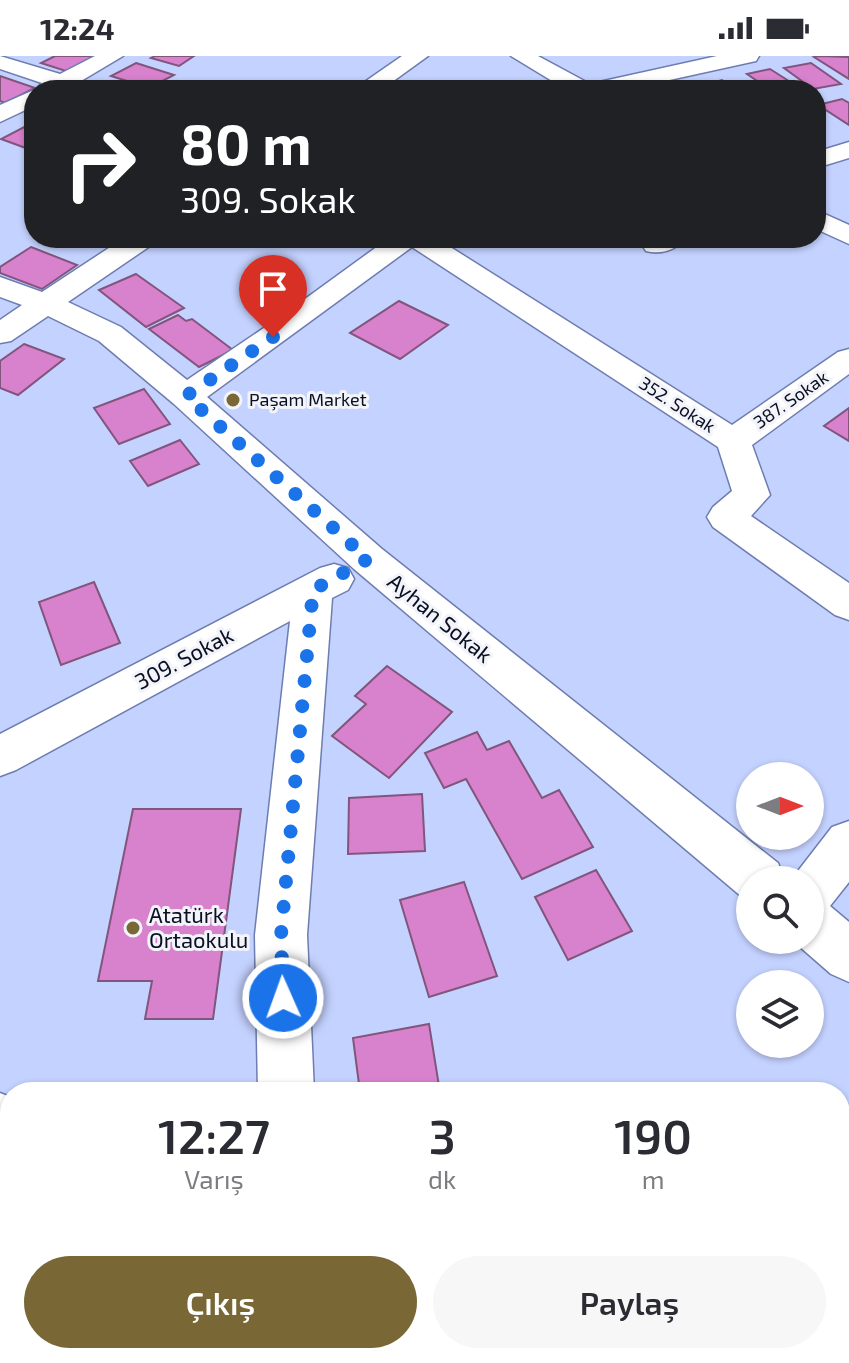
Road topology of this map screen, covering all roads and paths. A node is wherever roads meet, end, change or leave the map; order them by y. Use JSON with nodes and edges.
{"nodes":[{"id":1,"x":112,"y":56,"type":"edge"},
{"id":2,"x":417,"y":56,"type":"edge"},
{"id":3,"x":522,"y":56,"type":"edge"},
{"id":4,"x":748,"y":56,"type":"edge"},
{"id":5,"x":0,"y":62,"type":"edge"},
{"id":6,"x":40,"y":80,"type":"edge"},
{"id":7,"x":66,"y":80,"type":"edge"},
{"id":8,"x":380,"y":80,"type":"edge"},
{"id":9,"x":566,"y":80,"type":"edge"},
{"id":10,"x":639,"y":80,"type":"edge"},
{"id":11,"x":24,"y":102,"type":"edge"},
{"id":12,"x":0,"y":115,"type":"edge"},
{"id":13,"x":849,"y":150,"type":"edge"},
{"id":14,"x":826,"y":157,"type":"edge"},
{"id":15,"x":826,"y":223,"type":"edge"},
{"id":16,"x":849,"y":236,"type":"edge"},
{"id":17,"x":128,"y":248,"type":"edge"},
{"id":18,"x":394,"y":248,"type":"edge"},
{"id":19,"x":433,"y":248,"type":"edge"},
{"id":20,"x":0,"y":286,"type":"edge"},
{"id":21,"x":44,"y":305,"type":"junction"},
{"id":22,"x":0,"y":334,"type":"edge"},
{"id":23,"x":849,"y":359,"type":"edge"},
{"id":24,"x":186,"y":396,"type":"junction"},
{"id":25,"x":733,"y":441,"type":"junction"},
{"id":26,"x":368,"y":559,"type":"junction"},
{"id":27,"x":313,"y":590,"type":"junction"},
{"id":28,"x":849,"y":604,"type":"edge"},
{"id":29,"x":0,"y":756,"type":"edge"},
{"id":30,"x":849,"y":843,"type":"edge"},
{"id":31,"x":743,"y":866,"type":"edge"},
{"id":32,"x":824,"y":875,"type":"edge"},
{"id":33,"x":824,"y":934,"type":"edge"},
{"id":34,"x":849,"y":956,"type":"edge"},
{"id":35,"x":286,"y":1082,"type":"edge"}],
"edges":[{"from":1,"to":7,"type":"street"},
{"from":2,"to":8,"type":"street"},
{"from":3,"to":9,"type":"street"},
{"from":4,"to":10,"type":"street"},
{"from":5,"to":6,"type":"street"},
{"from":11,"to":12,"type":"street"},
{"from":13,"to":14,"type":"street"},
{"from":15,"to":16,"type":"street"},
{"from":17,"to":21,"type":"street"},
{"from":18,"to":24,"type":"street"},
{"from":19,"to":25,"type":"street","name":"352. Sokak"},
{"from":20,"to":21,"type":"street","name":"Ayhan Sokak"},
{"from":21,"to":22,"type":"street"},
{"from":21,"to":24,"type":"street","name":"Ayhan Sokak"},
{"from":23,"to":25,"type":"street","name":"387. Sokak"},
{"from":24,"to":26,"type":"street","name":"Ayhan Sokak"},
{"from":25,"to":28,"type":"street","name":"352. Sokak"},
{"from":26,"to":27,"type":"street","name":"309. Sokak"},
{"from":26,"to":31,"type":"street","name":"Ayhan Sokak"},
{"from":27,"to":29,"type":"street","name":"309. Sokak"},
{"from":27,"to":35,"type":"street"},
{"from":30,"to":32,"type":"street"},
{"from":33,"to":34,"type":"street"}]}
